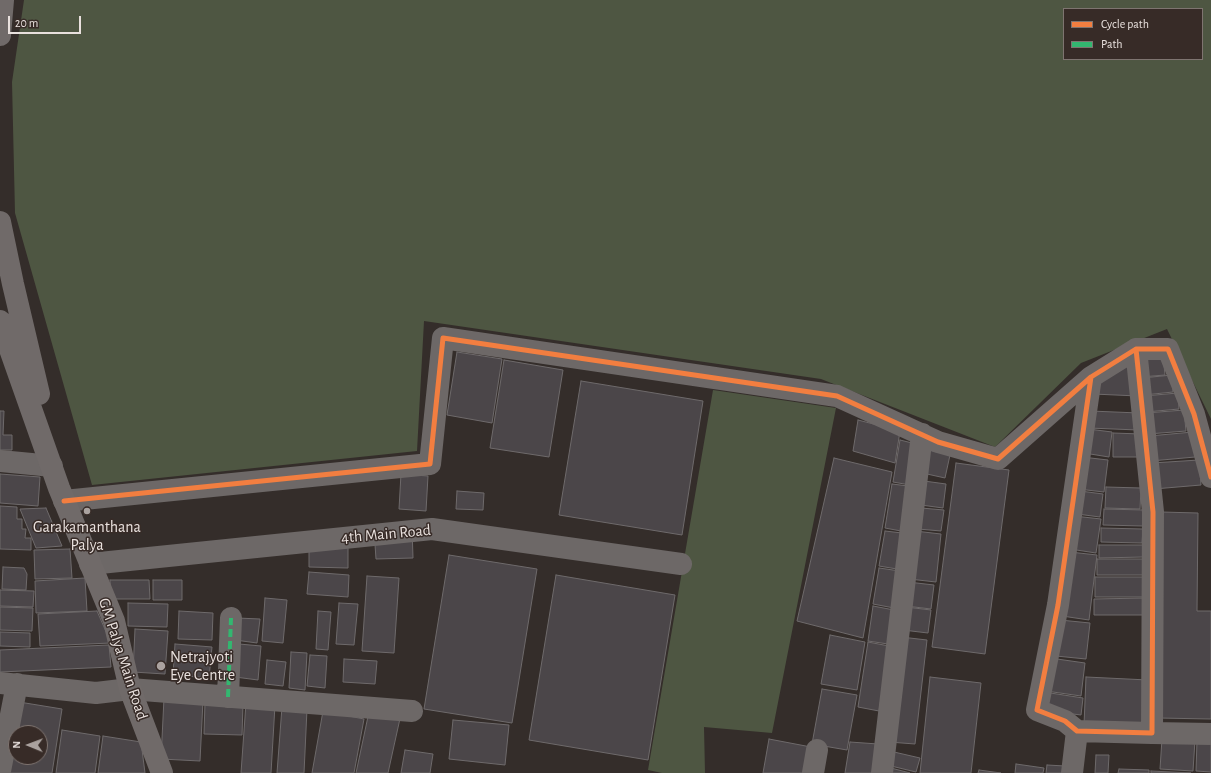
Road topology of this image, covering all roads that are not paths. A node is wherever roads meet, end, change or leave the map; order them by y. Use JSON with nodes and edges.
{"nodes":[{"id":1,"x":3,"y":0,"type":"edge"},
{"id":2,"x":0,"y":35,"type":"edge"},
{"id":3,"x":0,"y":222,"type":"edge"},
{"id":4,"x":0,"y":321,"type":"edge"},
{"id":5,"x":1136,"y":349,"type":"junction"},
{"id":6,"x":1091,"y":377,"type":"junction"},
{"id":7,"x":922,"y":434,"type":"junction"},
{"id":8,"x":0,"y":461,"type":"edge"},
{"id":9,"x":52,"y":466,"type":"junction"},
{"id":10,"x":1211,"y":477,"type":"edge"},
{"id":11,"x":61,"y":494,"type":"junction"},
{"id":12,"x":90,"y":564,"type":"junction"},
{"id":13,"x":681,"y":564,"type":"dead end"},
{"id":14,"x":231,"y":618,"type":"dead end"},
{"id":15,"x":8,"y":683,"type":"edge"},
{"id":16,"x":130,"y":689,"type":"junction"},
{"id":17,"x":228,"y":697,"type":"junction"},
{"id":18,"x":412,"y":711,"type":"dead end"},
{"id":19,"x":1077,"y":731,"type":"junction"},
{"id":20,"x":1152,"y":733,"type":"junction"},
{"id":21,"x":1211,"y":734,"type":"edge"},
{"id":22,"x":817,"y":750,"type":"dead end"},
{"id":23,"x":0,"y":771,"type":"edge"},
{"id":24,"x":162,"y":773,"type":"edge"},
{"id":25,"x":813,"y":773,"type":"edge"},
{"id":26,"x":882,"y":773,"type":"edge"},
{"id":27,"x":1072,"y":773,"type":"edge"}],
"edges":[{"from":1,"to":2,"type":"main road"},
{"from":3,"to":11,"type":"main road"},
{"from":4,"to":9,"type":"main road","name":"GM Palya Main Road"},
{"from":5,"to":6,"type":"street"},
{"from":5,"to":10,"type":"street"},
{"from":5,"to":20,"type":"street"},
{"from":6,"to":7,"type":"street"},
{"from":6,"to":19,"type":"street"},
{"from":7,"to":11,"type":"street"},
{"from":7,"to":26,"type":"street"},
{"from":8,"to":9,"type":"street"},
{"from":9,"to":11,"type":"main road","name":"GM Palya Main Road"},
{"from":11,"to":12,"type":"main road","name":"GM Palya Main Road"},
{"from":12,"to":13,"type":"street","name":"4th Main Road"},
{"from":12,"to":16,"type":"main road","name":"GM Palya Main Road"},
{"from":14,"to":17,"type":"street"},
{"from":15,"to":16,"type":"street"},
{"from":15,"to":23,"type":"street"},
{"from":16,"to":17,"type":"street"},
{"from":16,"to":24,"type":"main road","name":"GM Palya Main Road"},
{"from":17,"to":18,"type":"street"},
{"from":19,"to":20,"type":"street"},
{"from":19,"to":27,"type":"street"},
{"from":20,"to":21,"type":"street"},
{"from":22,"to":25,"type":"street"}]}
